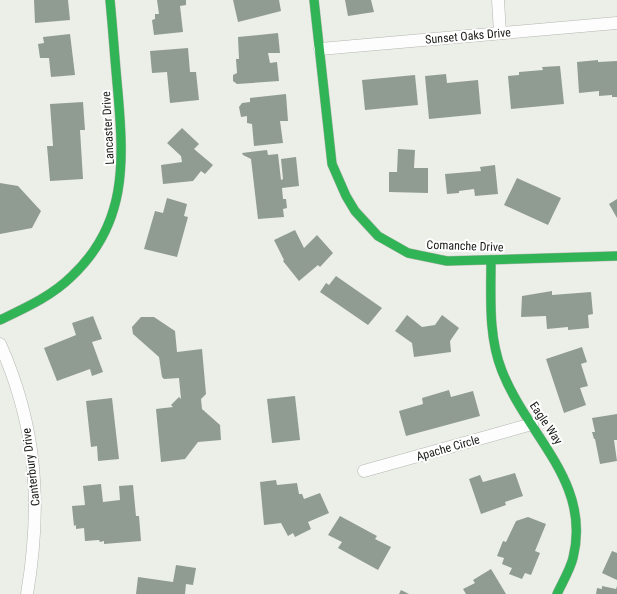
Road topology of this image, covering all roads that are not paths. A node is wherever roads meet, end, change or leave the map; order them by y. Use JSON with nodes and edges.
{"nodes":[{"id":1,"x":110,"y":0,"type":"edge"},
{"id":2,"x":314,"y":0,"type":"edge"},
{"id":3,"x":498,"y":0,"type":"edge"},
{"id":4,"x":617,"y":23,"type":"edge"},
{"id":5,"x":500,"y":33,"type":"junction"},
{"id":6,"x":320,"y":49,"type":"junction"},
{"id":7,"x":617,"y":256,"type":"edge"},
{"id":8,"x":491,"y":260,"type":"junction"},
{"id":9,"x":0,"y":320,"type":"edge"},
{"id":10,"x":0,"y":344,"type":"edge"},
{"id":11,"x":532,"y":424,"type":"junction"},
{"id":12,"x":364,"y":471,"type":"dead end"},
{"id":13,"x":27,"y":594,"type":"edge"},
{"id":14,"x":557,"y":594,"type":"edge"}],
"edges":[{"from":1,"to":9,"type":"street","name":"Lancaster Drive"},
{"from":2,"to":6,"type":"street","name":"Comanche Drive"},
{"from":3,"to":5,"type":"street"},
{"from":4,"to":5,"type":"street","name":"Sunset Oaks Drive"},
{"from":5,"to":6,"type":"street","name":"Sunset Oaks Drive"},
{"from":6,"to":8,"type":"street","name":"Comanche Drive"},
{"from":7,"to":8,"type":"street","name":"Comanche Drive"},
{"from":8,"to":11,"type":"street","name":"Eagle Way"},
{"from":10,"to":13,"type":"street","name":"Canterbury Drive"},
{"from":11,"to":12,"type":"street","name":"Apache Circle"},
{"from":11,"to":14,"type":"street","name":"Eagle Way"}]}
